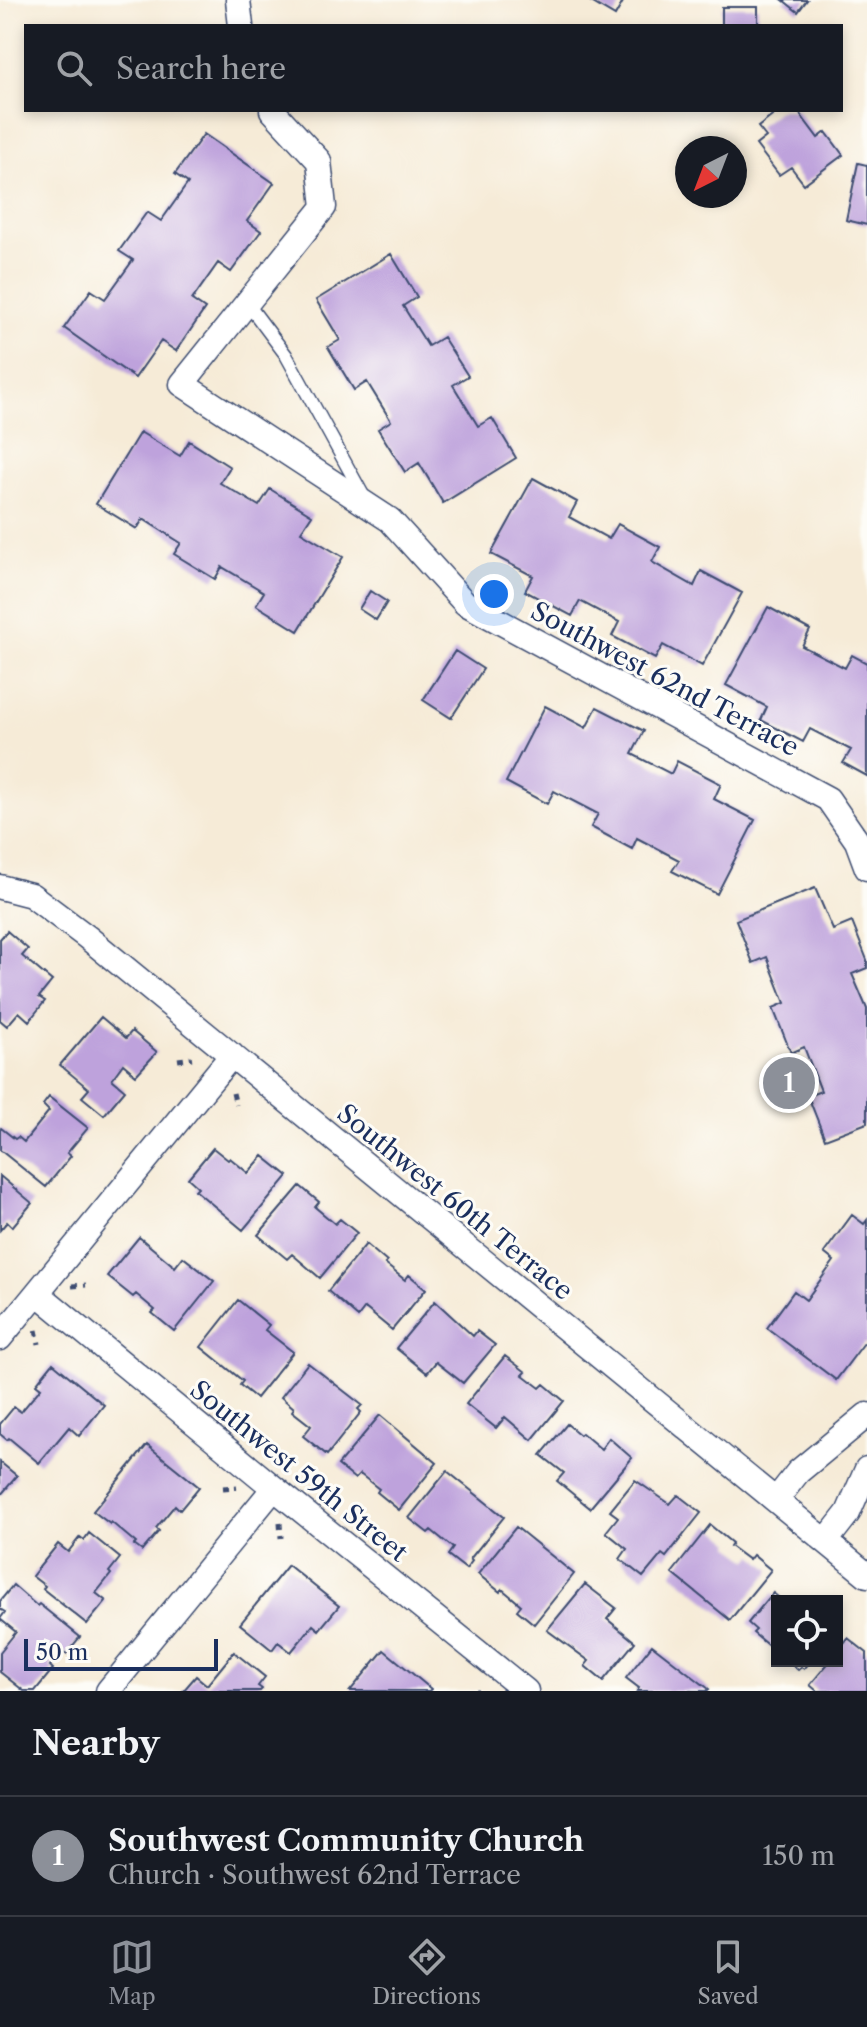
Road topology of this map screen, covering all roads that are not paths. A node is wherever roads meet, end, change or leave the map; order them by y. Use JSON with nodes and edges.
{"nodes":[{"id":1,"x":238,"y":0,"type":"edge"},
{"id":2,"x":241,"y":24,"type":"edge"},
{"id":3,"x":274,"y":112,"type":"edge"},
{"id":4,"x":247,"y":303,"type":"junction"},
{"id":5,"x":370,"y":507,"type":"junction"},
{"id":6,"x":867,"y":868,"type":"edge"},
{"id":7,"x":0,"y":887,"type":"edge"},
{"id":8,"x":232,"y":1055,"type":"junction"},
{"id":9,"x":37,"y":1293,"type":"junction"},
{"id":10,"x":0,"y":1338,"type":"edge"},
{"id":11,"x":867,"y":1415,"type":"edge"},
{"id":12,"x":867,"y":1469,"type":"edge"},
{"id":13,"x":274,"y":1488,"type":"junction"},
{"id":14,"x":776,"y":1500,"type":"junction"},
{"id":15,"x":826,"y":1541,"type":"junction"},
{"id":16,"x":867,"y":1575,"type":"edge"},
{"id":17,"x":517,"y":1688,"type":"edge"},
{"id":18,"x":108,"y":1691,"type":"edge"}],
"edges":[{"from":1,"to":2,"type":"street"},
{"from":3,"to":4,"type":"street","name":"Southwest 62nd Terrace"},
{"from":4,"to":5,"type":"lane"},
{"from":4,"to":5,"type":"street","name":"Southwest 62nd Terrace"},
{"from":5,"to":6,"type":"street","name":"Southwest 62nd Terrace"},
{"from":7,"to":8,"type":"street","name":"Southwest 60th Terrace"},
{"from":8,"to":9,"type":"street"},
{"from":8,"to":14,"type":"street","name":"Southwest 60th Terrace"},
{"from":9,"to":10,"type":"street"},
{"from":9,"to":13,"type":"street","name":"Southwest 59th Street"},
{"from":11,"to":14,"type":"street"},
{"from":12,"to":15,"type":"street"},
{"from":13,"to":17,"type":"street","name":"Southwest 59th Street"},
{"from":13,"to":18,"type":"street"},
{"from":14,"to":15,"type":"street","name":"Southwest 60th Terrace"},
{"from":15,"to":16,"type":"street","name":"Southwest 60th Terrace"}]}
